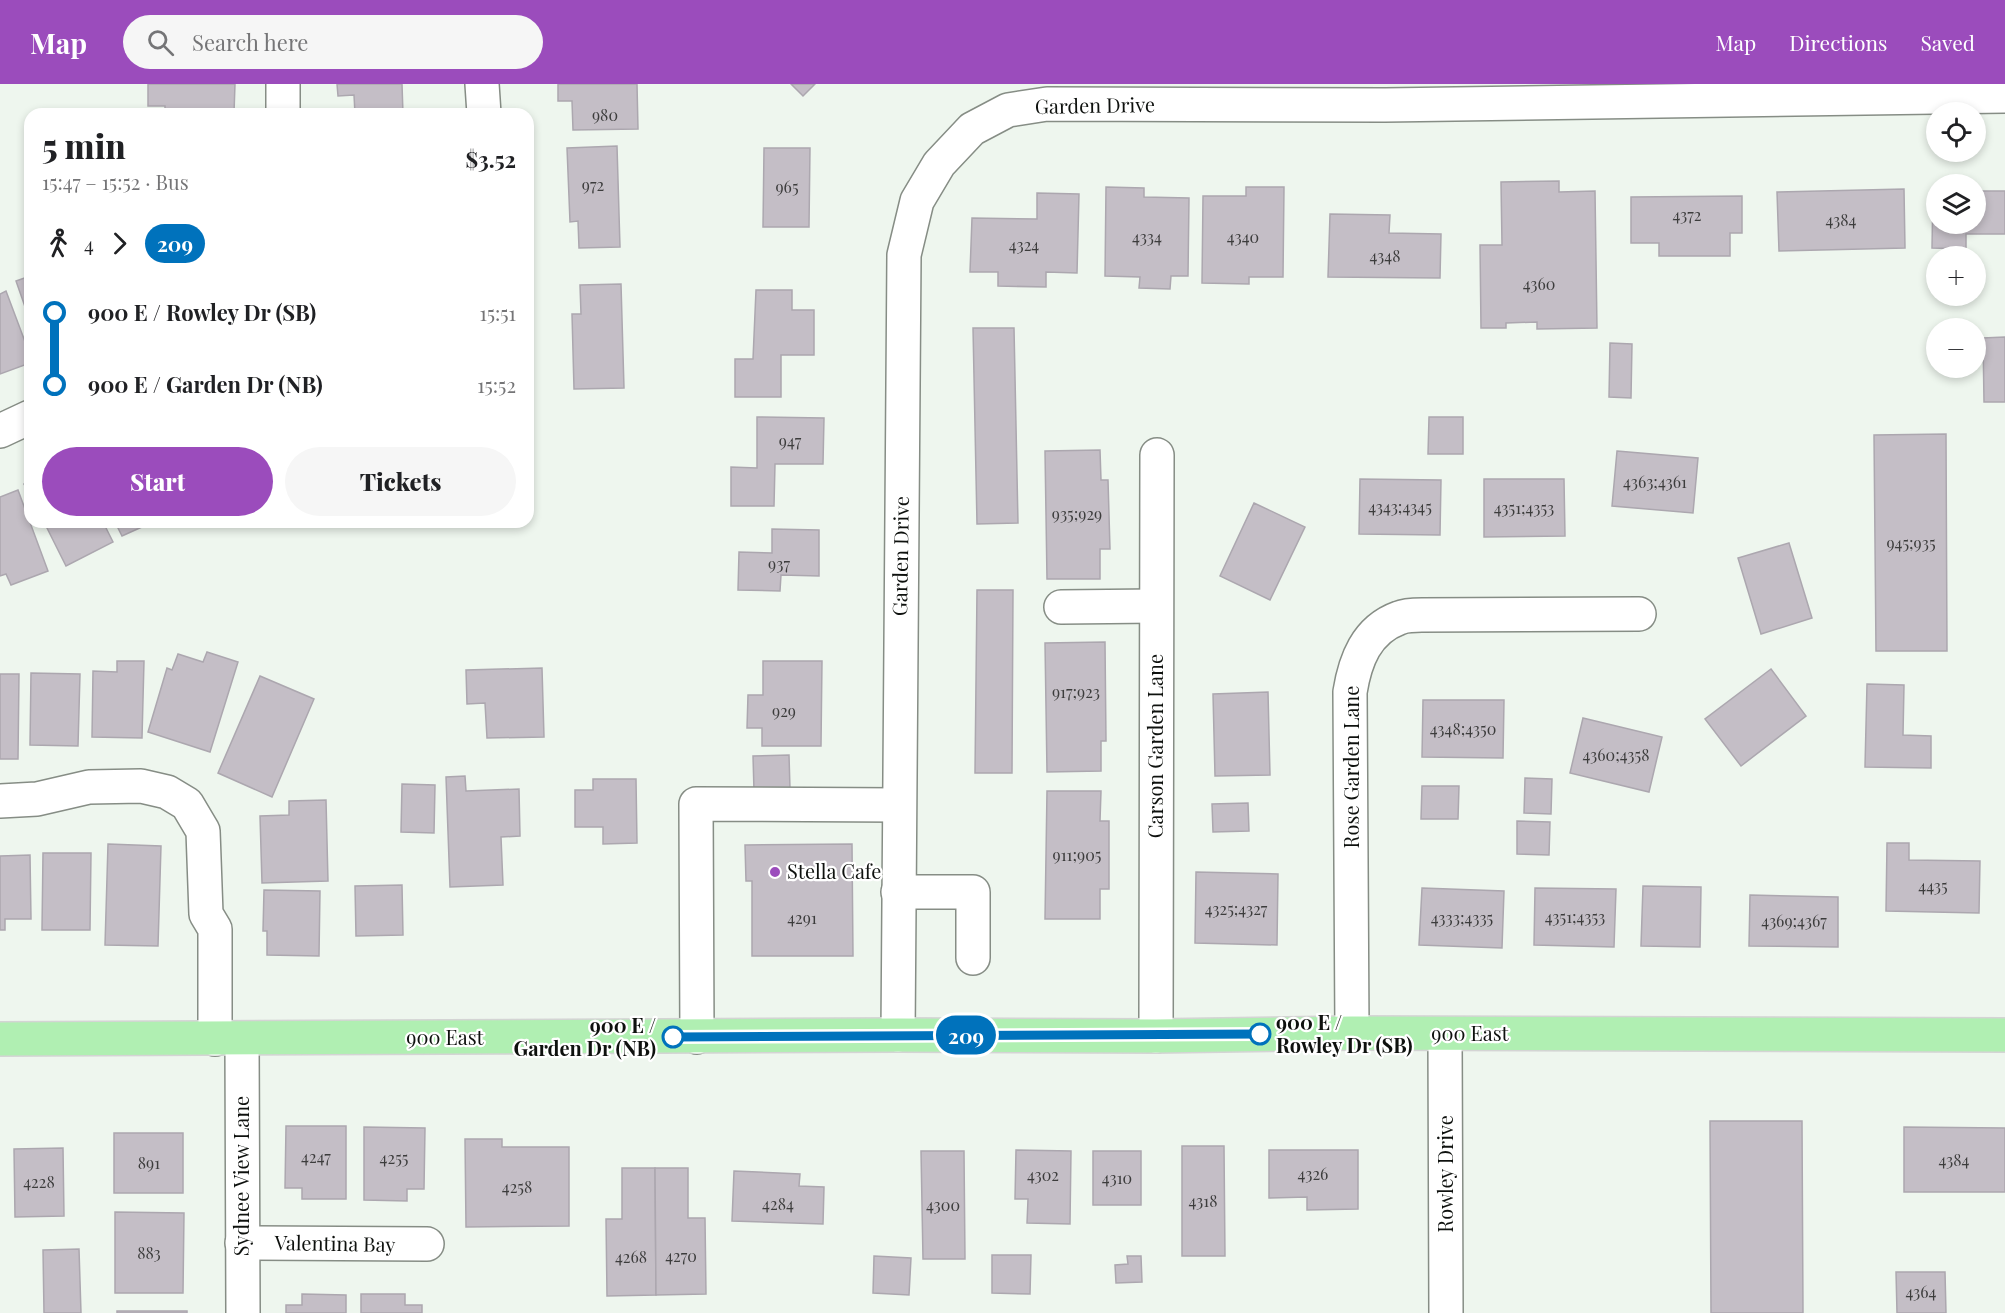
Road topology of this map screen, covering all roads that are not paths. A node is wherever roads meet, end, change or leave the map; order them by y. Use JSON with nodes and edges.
{"nodes":[{"id":1,"x":283,"y":84,"type":"edge"},
{"id":2,"x":482,"y":84,"type":"edge"},
{"id":3,"x":1585,"y":93,"type":"edge"},
{"id":4,"x":2005,"y":96,"type":"edge"},
{"id":5,"x":283,"y":108,"type":"edge"},
{"id":6,"x":484,"y":108,"type":"edge"},
{"id":7,"x":24,"y":420,"type":"edge"},
{"id":8,"x":0,"y":430,"type":"edge"},
{"id":9,"x":1157,"y":455,"type":"dead end"},
{"id":10,"x":1156,"y":606,"type":"junction"},
{"id":11,"x":1061,"y":607,"type":"dead end"},
{"id":12,"x":1639,"y":614,"type":"dead end"},
{"id":13,"x":0,"y":801,"type":"edge"},
{"id":14,"x":899,"y":805,"type":"junction"},
{"id":15,"x":898,"y":892,"type":"junction"},
{"id":16,"x":973,"y":958,"type":"dead end"},
{"id":17,"x":1352,"y":1033,"type":"junction"},
{"id":18,"x":898,"y":1035,"type":"junction"},
{"id":19,"x":1445,"y":1035,"type":"junction"},
{"id":20,"x":2005,"y":1035,"type":"edge"},
{"id":21,"x":1156,"y":1036,"type":"junction"},
{"id":22,"x":697,"y":1037,"type":"junction"},
{"id":23,"x":0,"y":1039,"type":"edge"},
{"id":24,"x":217,"y":1039,"type":"junction"},
{"id":25,"x":242,"y":1243,"type":"junction"},
{"id":26,"x":427,"y":1244,"type":"dead end"},
{"id":27,"x":243,"y":1313,"type":"edge"},
{"id":28,"x":1446,"y":1313,"type":"edge"}],
"edges":[{"from":1,"to":5,"type":"street"},
{"from":2,"to":6,"type":"street"},
{"from":3,"to":4,"type":"street","name":"Garden Drive"},
{"from":3,"to":14,"type":"street","name":"Garden Drive"},
{"from":7,"to":8,"type":"street"},
{"from":9,"to":10,"type":"street","name":"Carson Garden Lane"},
{"from":10,"to":11,"type":"street"},
{"from":10,"to":21,"type":"street","name":"Carson Garden Lane"},
{"from":12,"to":17,"type":"street","name":"Rose Garden Lane"},
{"from":13,"to":24,"type":"street","name":"Sydnee View Lane"},
{"from":14,"to":15,"type":"street","name":"Garden Drive"},
{"from":14,"to":22,"type":"street"},
{"from":15,"to":16,"type":"street"},
{"from":15,"to":18,"type":"street","name":"Garden Drive"},
{"from":17,"to":19,"type":"main road","name":"900 East"},
{"from":17,"to":21,"type":"main road","name":"900 East"},
{"from":18,"to":21,"type":"main road","name":"900 East"},
{"from":18,"to":22,"type":"main road","name":"900 East"},
{"from":19,"to":20,"type":"main road","name":"900 East"},
{"from":19,"to":28,"type":"street","name":"Rowley Drive"},
{"from":22,"to":24,"type":"main road","name":"900 East"},
{"from":23,"to":24,"type":"main road","name":"900 East"},
{"from":24,"to":25,"type":"street","name":"Sydnee View Lane"},
{"from":25,"to":26,"type":"street","name":"Valentina Bay"},
{"from":25,"to":27,"type":"street","name":"Sydnee View Lane"}]}
